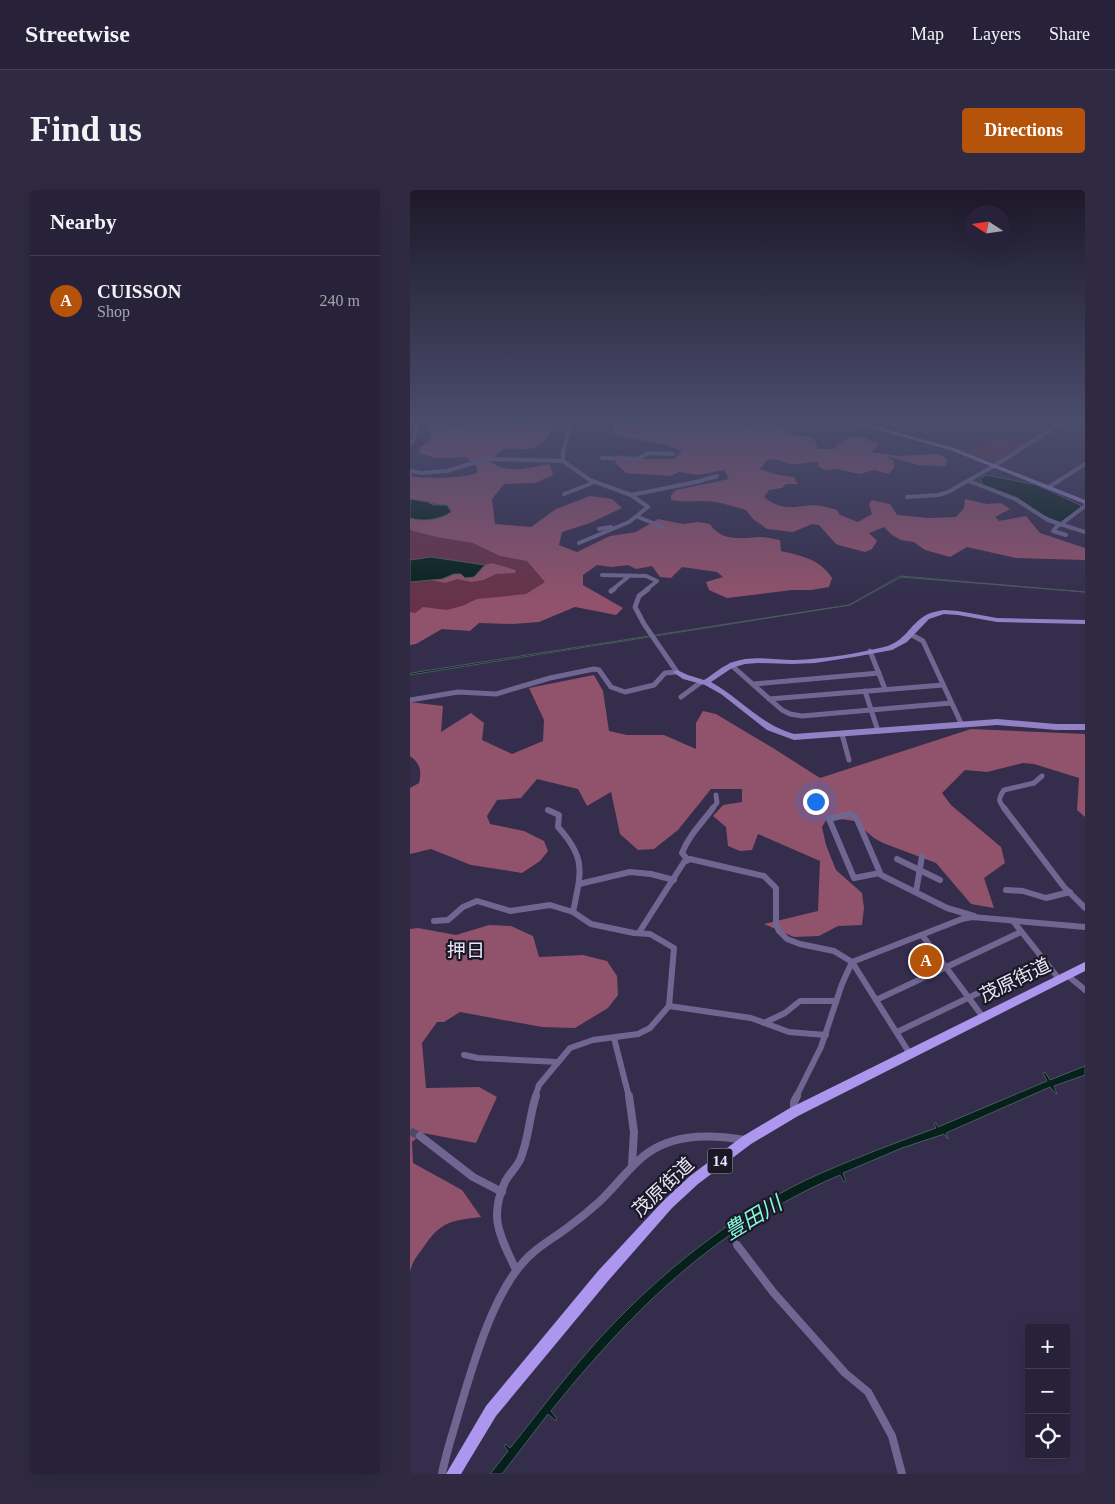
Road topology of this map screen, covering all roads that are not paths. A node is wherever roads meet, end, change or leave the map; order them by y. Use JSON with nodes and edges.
{"nodes":[{"id":1,"x":595,"y":482,"type":"joint"},
{"id":2,"x":697,"y":482,"type":"edge"},
{"id":3,"x":967,"y":482,"type":"edge"},
{"id":4,"x":971,"y":482,"type":"edge"},
{"id":5,"x":1037,"y":482,"type":"edge"},
{"id":6,"x":1057,"y":482,"type":"edge"},
{"id":7,"x":1049,"y":487,"type":"junction"},
{"id":8,"x":564,"y":494,"type":"dead end"},
{"id":9,"x":631,"y":495,"type":"junction"},
{"id":10,"x":907,"y":497,"type":"dead end"},
{"id":11,"x":1085,"y":502,"type":"edge"},
{"id":12,"x":1085,"y":506,"type":"edge"},
{"id":13,"x":638,"y":517,"type":"junction"},
{"id":14,"x":622,"y":525,"type":"junction"},
{"id":15,"x":1060,"y":525,"type":"junction"},
{"id":16,"x":662,"y":527,"type":"dead end"},
{"id":17,"x":599,"y":529,"type":"dead end"},
{"id":18,"x":1085,"y":532,"type":"edge"},
{"id":19,"x":1066,"y":535,"type":"dead end"},
{"id":20,"x":579,"y":543,"type":"dead end"},
{"id":21,"x":602,"y":575,"type":"dead end"},
{"id":22,"x":628,"y":577,"type":"junction"},
{"id":23,"x":611,"y":591,"type":"dead end"},
{"id":24,"x":1085,"y":622,"type":"edge"},
{"id":25,"x":910,"y":634,"type":"junction"},
{"id":26,"x":870,"y":651,"type":"junction"},
{"id":27,"x":731,"y":665,"type":"junction"},
{"id":28,"x":676,"y":672,"type":"junction"},
{"id":29,"x":878,"y":673,"type":"junction"},
{"id":30,"x":703,"y":682,"type":"junction"},
{"id":31,"x":754,"y":684,"type":"junction"},
{"id":32,"x":942,"y":685,"type":"junction"},
{"id":33,"x":885,"y":689,"type":"junction"},
{"id":34,"x":865,"y":691,"type":"junction"},
{"id":35,"x":681,"y":697,"type":"dead end"},
{"id":36,"x":769,"y":699,"type":"junction"},
{"id":37,"x":410,"y":700,"type":"edge"},
{"id":38,"x":951,"y":703,"type":"junction"},
{"id":39,"x":872,"y":710,"type":"junction"},
{"id":40,"x":961,"y":723,"type":"junction"},
{"id":41,"x":1085,"y":727,"type":"edge"},
{"id":42,"x":878,"y":731,"type":"junction"},
{"id":43,"x":842,"y":734,"type":"junction"},
{"id":44,"x":849,"y":760,"type":"dead end"},
{"id":45,"x":1042,"y":776,"type":"dead end"},
{"id":46,"x":716,"y":794,"type":"dead end"},
{"id":47,"x":548,"y":810,"type":"dead end"},
{"id":48,"x":922,"y":856,"type":"dead end"},
{"id":49,"x":897,"y":859,"type":"dead end"},
{"id":50,"x":688,"y":860,"type":"junction"},
{"id":51,"x":919,"y":870,"type":"junction"},
{"id":52,"x":880,"y":873,"type":"junction"},
{"id":53,"x":674,"y":880,"type":"junction"},
{"id":54,"x":940,"y":880,"type":"dead end"},
{"id":55,"x":578,"y":884,"type":"junction"},
{"id":56,"x":1006,"y":890,"type":"dead end"},
{"id":57,"x":916,"y":892,"type":"junction"},
{"id":58,"x":1070,"y":892,"type":"junction"},
{"id":59,"x":1085,"y":908,"type":"edge"},
{"id":60,"x":574,"y":912,"type":"junction"},
{"id":61,"x":978,"y":917,"type":"junction"},
{"id":62,"x":434,"y":921,"type":"dead end"},
{"id":63,"x":1013,"y":921,"type":"junction"},
{"id":64,"x":1085,"y":927,"type":"edge"},
{"id":65,"x":640,"y":931,"type":"junction"},
{"id":66,"x":1021,"y":932,"type":"junction"},
{"id":67,"x":922,"y":934,"type":"junction"},
{"id":68,"x":1045,"y":961,"type":"junction"},
{"id":69,"x":852,"y":962,"type":"junction"},
{"id":70,"x":1085,"y":966,"type":"edge"},
{"id":71,"x":945,"y":968,"type":"junction"},
{"id":72,"x":1063,"y":977,"type":"junction"},
{"id":73,"x":1085,"y":990,"type":"edge"},
{"id":74,"x":968,"y":997,"type":"junction"},
{"id":75,"x":876,"y":1000,"type":"junction"},
{"id":76,"x":836,"y":1001,"type":"junction"},
{"id":77,"x":669,"y":1006,"type":"junction"},
{"id":78,"x":982,"y":1017,"type":"junction"},
{"id":79,"x":764,"y":1023,"type":"junction"},
{"id":80,"x":897,"y":1032,"type":"junction"},
{"id":81,"x":826,"y":1035,"type":"junction"},
{"id":82,"x":614,"y":1038,"type":"junction"},
{"id":83,"x":464,"y":1054,"type":"dead end"},
{"id":84,"x":910,"y":1054,"type":"junction"},
{"id":85,"x":558,"y":1062,"type":"junction"},
{"id":86,"x":794,"y":1112,"type":"junction"},
{"id":87,"x":420,"y":1136,"type":"tunnel mouth"},
{"id":88,"x":747,"y":1140,"type":"junction"},
{"id":89,"x":632,"y":1165,"type":"junction"},
{"id":90,"x":502,"y":1192,"type":"junction"},
{"id":91,"x":737,"y":1245,"type":"dead end"},
{"id":92,"x":516,"y":1270,"type":"junction"},
{"id":93,"x":442,"y":1474,"type":"edge"},
{"id":94,"x":453,"y":1474,"type":"edge"},
{"id":95,"x":902,"y":1474,"type":"edge"}],
"edges":[{"from":1,"to":8,"type":"street"},
{"from":1,"to":9,"type":"street"},
{"from":2,"to":9,"type":"street"},
{"from":3,"to":10,"type":"street"},
{"from":4,"to":15,"type":"street"},
{"from":5,"to":7,"type":"street"},
{"from":6,"to":7,"type":"street"},
{"from":7,"to":11,"type":"street"},
{"from":9,"to":13,"type":"street"},
{"from":12,"to":15,"type":"street"},
{"from":13,"to":14,"type":"street"},
{"from":13,"to":16,"type":"street"},
{"from":14,"to":17,"type":"street"},
{"from":14,"to":20,"type":"street"},
{"from":15,"to":18,"type":"street"},
{"from":15,"to":19,"type":"street"},
{"from":21,"to":22,"type":"street"},
{"from":22,"to":23,"type":"street"},
{"from":22,"to":28,"type":"street"},
{"from":24,"to":25,"type":"street"},
{"from":25,"to":26,"type":"street"},
{"from":25,"to":32,"type":"street"},
{"from":26,"to":27,"type":"street"},
{"from":26,"to":29,"type":"street"},
{"from":27,"to":30,"type":"street"},
{"from":27,"to":31,"type":"street"},
{"from":28,"to":30,"type":"street"},
{"from":28,"to":37,"type":"street"},
{"from":29,"to":31,"type":"street"},
{"from":29,"to":33,"type":"street"},
{"from":30,"to":35,"type":"street"},
{"from":30,"to":43,"type":"street"},
{"from":31,"to":36,"type":"street"},
{"from":32,"to":33,"type":"street"},
{"from":32,"to":38,"type":"street"},
{"from":33,"to":34,"type":"street"},
{"from":34,"to":36,"type":"street"},
{"from":34,"to":39,"type":"street"},
{"from":36,"to":39,"type":"street"},
{"from":38,"to":39,"type":"street"},
{"from":38,"to":40,"type":"street"},
{"from":39,"to":42,"type":"street"},
{"from":40,"to":41,"type":"street"},
{"from":40,"to":42,"type":"street"},
{"from":42,"to":43,"type":"street"},
{"from":43,"to":44,"type":"street"},
{"from":45,"to":58,"type":"street"},
{"from":46,"to":50,"type":"street"},
{"from":47,"to":55,"type":"street"},
{"from":48,"to":51,"type":"street"},
{"from":49,"to":51,"type":"street"},
{"from":50,"to":53,"type":"street"},
{"from":50,"to":69,"type":"street"},
{"from":51,"to":54,"type":"street"},
{"from":51,"to":57,"type":"street"},
{"from":52,"to":52,"type":"street"},
{"from":52,"to":57,"type":"street"},
{"from":53,"to":55,"type":"street"},
{"from":53,"to":65,"type":"street"},
{"from":55,"to":60,"type":"street"},
{"from":56,"to":58,"type":"street"},
{"from":57,"to":61,"type":"street"},
{"from":58,"to":59,"type":"street"},
{"from":60,"to":62,"type":"street"},
{"from":60,"to":65,"type":"street"},
{"from":61,"to":63,"type":"street"},
{"from":61,"to":67,"type":"street"},
{"from":63,"to":64,"type":"street"},
{"from":63,"to":66,"type":"street"},
{"from":65,"to":77,"type":"street"},
{"from":66,"to":68,"type":"street"},
{"from":66,"to":71,"type":"street"},
{"from":67,"to":69,"type":"street"},
{"from":67,"to":71,"type":"street"},
{"from":68,"to":72,"type":"street"},
{"from":68,"to":74,"type":"street"},
{"from":69,"to":75,"type":"street"},
{"from":69,"to":76,"type":"street"},
{"from":70,"to":72,"type":"main road","name":"茂原街道","number":"14"},
{"from":71,"to":74,"type":"street"},
{"from":71,"to":75,"type":"street"},
{"from":72,"to":73,"type":"street"},
{"from":72,"to":78,"type":"main road","name":"茂原街道","number":"14"},
{"from":74,"to":78,"type":"street"},
{"from":74,"to":80,"type":"street"},
{"from":75,"to":80,"type":"street"},
{"from":76,"to":79,"type":"street"},
{"from":76,"to":81,"type":"street"},
{"from":77,"to":79,"type":"street"},
{"from":77,"to":82,"type":"street"},
{"from":78,"to":84,"type":"main road","name":"茂原街道","number":"14"},
{"from":79,"to":81,"type":"street"},
{"from":80,"to":84,"type":"street"},
{"from":81,"to":86,"type":"street"},
{"from":82,"to":85,"type":"street"},
{"from":82,"to":89,"type":"street"},
{"from":83,"to":85,"type":"street"},
{"from":84,"to":86,"type":"main road","name":"茂原街道","number":"14"},
{"from":85,"to":90,"type":"street"},
{"from":86,"to":88,"type":"main road","name":"茂原街道","number":"14"},
{"from":87,"to":90,"type":"street"},
{"from":88,"to":89,"type":"street"},
{"from":88,"to":94,"type":"main road","name":"茂原街道","number":"14"},
{"from":89,"to":92,"type":"street"},
{"from":90,"to":92,"type":"street"},
{"from":91,"to":95,"type":"street"},
{"from":92,"to":93,"type":"street"}]}
